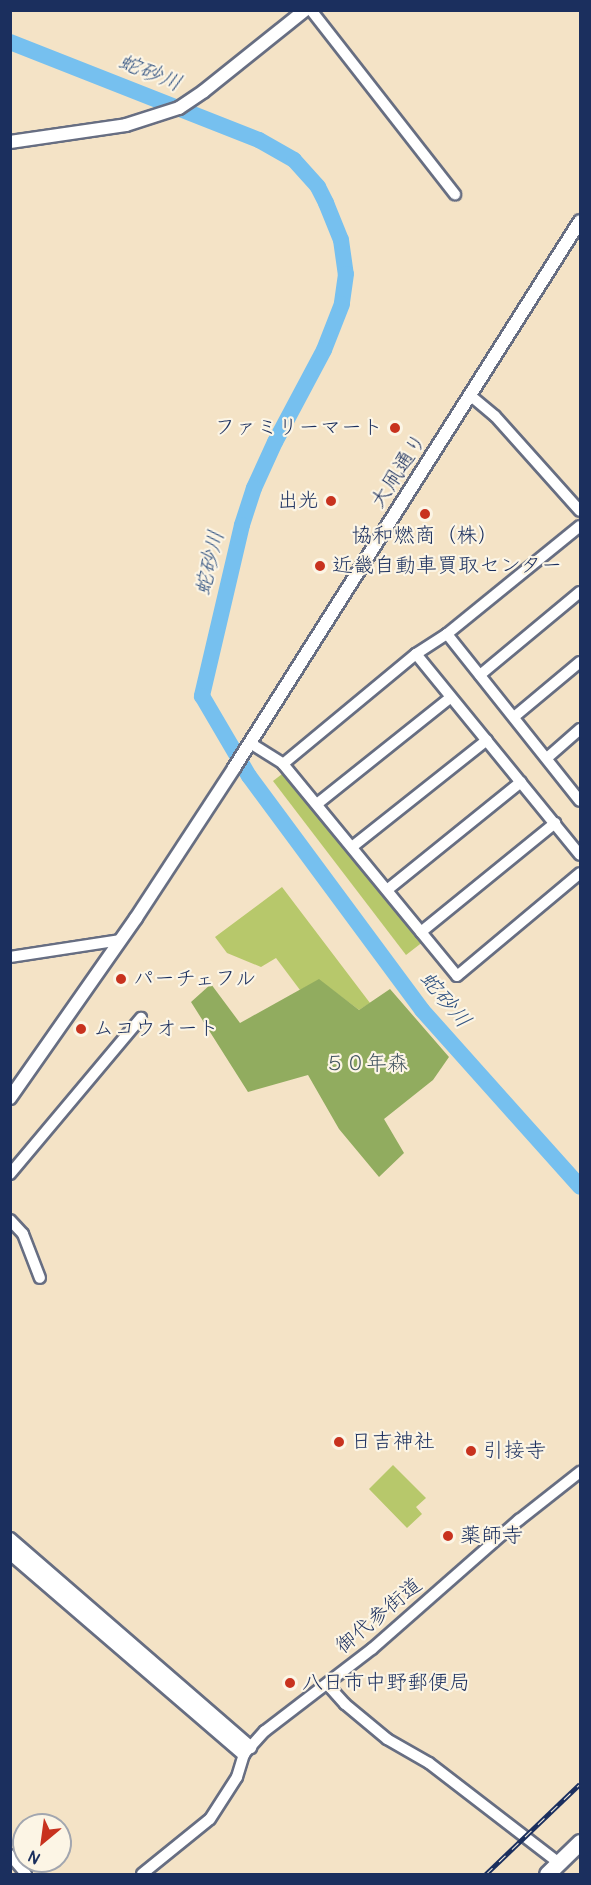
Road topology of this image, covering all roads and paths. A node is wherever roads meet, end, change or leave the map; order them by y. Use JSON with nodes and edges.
{"nodes":[{"id":1,"x":305,"y":10,"type":"edge"},
{"id":2,"x":311,"y":10,"type":"edge"},
{"id":3,"x":10,"y":142,"type":"edge"},
{"id":4,"x":455,"y":194,"type":"dead end"},
{"id":5,"x":580,"y":221,"type":"edge"},
{"id":6,"x":471,"y":396,"type":"junction"},
{"id":7,"x":580,"y":511,"type":"edge"},
{"id":8,"x":580,"y":526,"type":"edge"},
{"id":9,"x":580,"y":592,"type":"edge"},
{"id":10,"x":447,"y":634,"type":"junction"},
{"id":11,"x":416,"y":654,"type":"junction"},
{"id":12,"x":580,"y":662,"type":"edge"},
{"id":13,"x":480,"y":675,"type":"junction"},
{"id":14,"x":451,"y":697,"type":"junction"},
{"id":15,"x":514,"y":717,"type":"junction"},
{"id":16,"x":580,"y":729,"type":"edge"},
{"id":17,"x":487,"y":740,"type":"junction"},
{"id":18,"x":250,"y":742,"type":"junction"},
{"id":19,"x":547,"y":758,"type":"junction"},
{"id":20,"x":284,"y":764,"type":"junction"},
{"id":21,"x":521,"y":782,"type":"junction"},
{"id":22,"x":580,"y":800,"type":"edge"},
{"id":23,"x":317,"y":804,"type":"junction"},
{"id":24,"x":555,"y":823,"type":"junction"},
{"id":25,"x":351,"y":847,"type":"junction"},
{"id":26,"x":580,"y":855,"type":"edge"},
{"id":27,"x":580,"y":873,"type":"edge"},
{"id":28,"x":387,"y":890,"type":"junction"},
{"id":29,"x":421,"y":932,"type":"junction"},
{"id":30,"x":121,"y":940,"type":"junction"},
{"id":31,"x":10,"y":957,"type":"edge"},
{"id":32,"x":141,"y":1018,"type":"dead end"},
{"id":33,"x":10,"y":1098,"type":"edge"},
{"id":34,"x":10,"y":1174,"type":"edge"},
{"id":35,"x":10,"y":1220,"type":"edge"},
{"id":36,"x":40,"y":1278,"type":"dead end"},
{"id":37,"x":580,"y":1472,"type":"edge"},
{"id":38,"x":10,"y":1539,"type":"edge"},
{"id":39,"x":10,"y":1553,"type":"edge"},
{"id":40,"x":327,"y":1684,"type":"junction"},
{"id":41,"x":247,"y":1750,"type":"junction"},
{"id":42,"x":580,"y":1842,"type":"edge"},
{"id":43,"x":10,"y":1855,"type":"edge"},
{"id":44,"x":558,"y":1863,"type":"junction"},
{"id":45,"x":26,"y":1875,"type":"edge"},
{"id":46,"x":142,"y":1875,"type":"edge"},
{"id":47,"x":547,"y":1875,"type":"edge"}],
"edges":[{"from":1,"to":3,"type":"street"},
{"from":2,"to":4,"type":"street"},
{"from":5,"to":6,"type":"street","name":"大凧通り"},
{"from":6,"to":7,"type":"street"},
{"from":6,"to":18,"type":"street","name":"大凧通り"},
{"from":8,"to":10,"type":"street"},
{"from":9,"to":13,"type":"street"},
{"from":10,"to":11,"type":"street"},
{"from":10,"to":13,"type":"street"},
{"from":11,"to":14,"type":"street"},
{"from":11,"to":20,"type":"street"},
{"from":12,"to":15,"type":"street"},
{"from":13,"to":15,"type":"street"},
{"from":14,"to":17,"type":"street"},
{"from":14,"to":23,"type":"street"},
{"from":15,"to":19,"type":"street"},
{"from":16,"to":19,"type":"street"},
{"from":17,"to":21,"type":"street"},
{"from":17,"to":25,"type":"street"},
{"from":18,"to":20,"type":"street"},
{"from":18,"to":30,"type":"street","name":"大凧通り"},
{"from":19,"to":22,"type":"street"},
{"from":20,"to":23,"type":"street"},
{"from":21,"to":24,"type":"street"},
{"from":21,"to":28,"type":"street"},
{"from":23,"to":25,"type":"street"},
{"from":24,"to":26,"type":"street"},
{"from":24,"to":29,"type":"street"},
{"from":25,"to":28,"type":"street"},
{"from":27,"to":29,"type":"street"},
{"from":28,"to":29,"type":"street"},
{"from":30,"to":31,"type":"street"},
{"from":30,"to":33,"type":"street","name":"大凧通り"},
{"from":32,"to":34,"type":"street"},
{"from":35,"to":36,"type":"street"},
{"from":37,"to":40,"type":"street","name":"御代参街道"},
{"from":38,"to":41,"type":"street"},
{"from":39,"to":41,"type":"street"},
{"from":40,"to":41,"type":"street","name":"御代参街道"},
{"from":40,"to":44,"type":"street"},
{"from":41,"to":46,"type":"street","name":"御代参街道"},
{"from":42,"to":44,"type":"main road"},
{"from":43,"to":45,"type":"street"},
{"from":44,"to":47,"type":"main road"}]}
